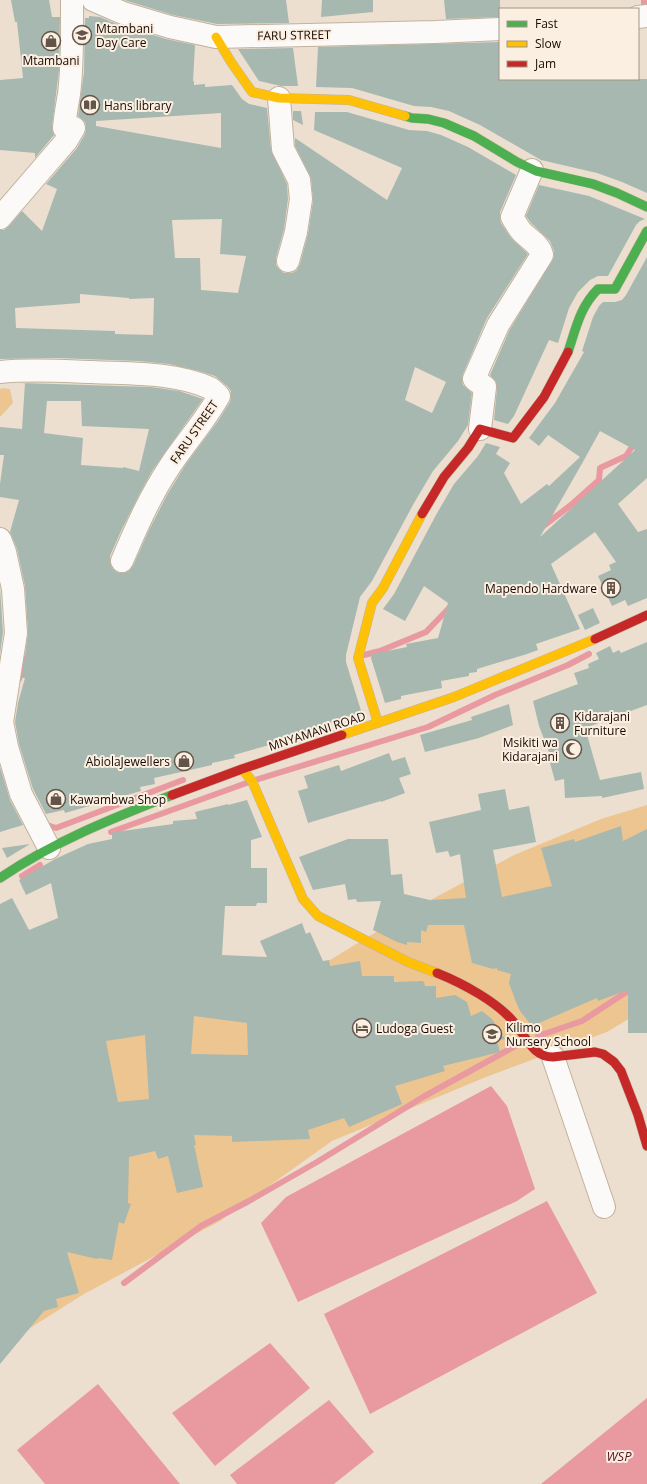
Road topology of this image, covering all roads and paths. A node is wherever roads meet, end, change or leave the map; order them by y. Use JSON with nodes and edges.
{"nodes":[{"id":1,"x":72,"y":0,"type":"edge"},
{"id":2,"x":93,"y":0,"type":"edge"},
{"id":3,"x":499,"y":29,"type":"edge"},
{"id":4,"x":216,"y":37,"type":"junction"},
{"id":5,"x":279,"y":98,"type":"junction"},
{"id":6,"x":532,"y":170,"type":"junction"},
{"id":7,"x":647,"y":207,"type":"edge"},
{"id":8,"x":0,"y":218,"type":"edge"},
{"id":9,"x":647,"y":231,"type":"edge"},
{"id":10,"x":288,"y":261,"type":"dead end"},
{"id":11,"x":0,"y":372,"type":"edge"},
{"id":12,"x":480,"y":429,"type":"junction"},
{"id":13,"x":0,"y":539,"type":"edge"},
{"id":14,"x":122,"y":561,"type":"dead end"},
{"id":15,"x":647,"y":615,"type":"edge"},
{"id":16,"x":378,"y":723,"type":"junction"},
{"id":17,"x":242,"y":769,"type":"junction"},
{"id":18,"x":48,"y":848,"type":"junction"},
{"id":19,"x":0,"y":878,"type":"edge"},
{"id":20,"x":553,"y":1057,"type":"junction"},
{"id":21,"x":647,"y":1146,"type":"edge"},
{"id":22,"x":604,"y":1207,"type":"dead end"}],
"edges":[{"from":1,"to":8,"type":"street"},
{"from":2,"to":4,"type":"street","name":"FARU STREET"},
{"from":3,"to":4,"type":"street","name":"FARU STREET"},
{"from":4,"to":5,"type":"street"},
{"from":5,"to":6,"type":"street"},
{"from":5,"to":10,"type":"street"},
{"from":6,"to":7,"type":"street"},
{"from":6,"to":12,"type":"street"},
{"from":9,"to":12,"type":"street"},
{"from":11,"to":14,"type":"street","name":"FARU STREET"},
{"from":12,"to":16,"type":"street"},
{"from":13,"to":18,"type":"street"},
{"from":15,"to":16,"type":"street","name":"MNYAMANI ROAD"},
{"from":16,"to":17,"type":"street","name":"MNYAMANI ROAD"},
{"from":17,"to":18,"type":"street","name":"MNYAMANI ROAD"},
{"from":17,"to":20,"type":"street"},
{"from":18,"to":19,"type":"street","name":"MNYAMANI ROAD"},
{"from":20,"to":21,"type":"street"},
{"from":20,"to":22,"type":"street"}]}
